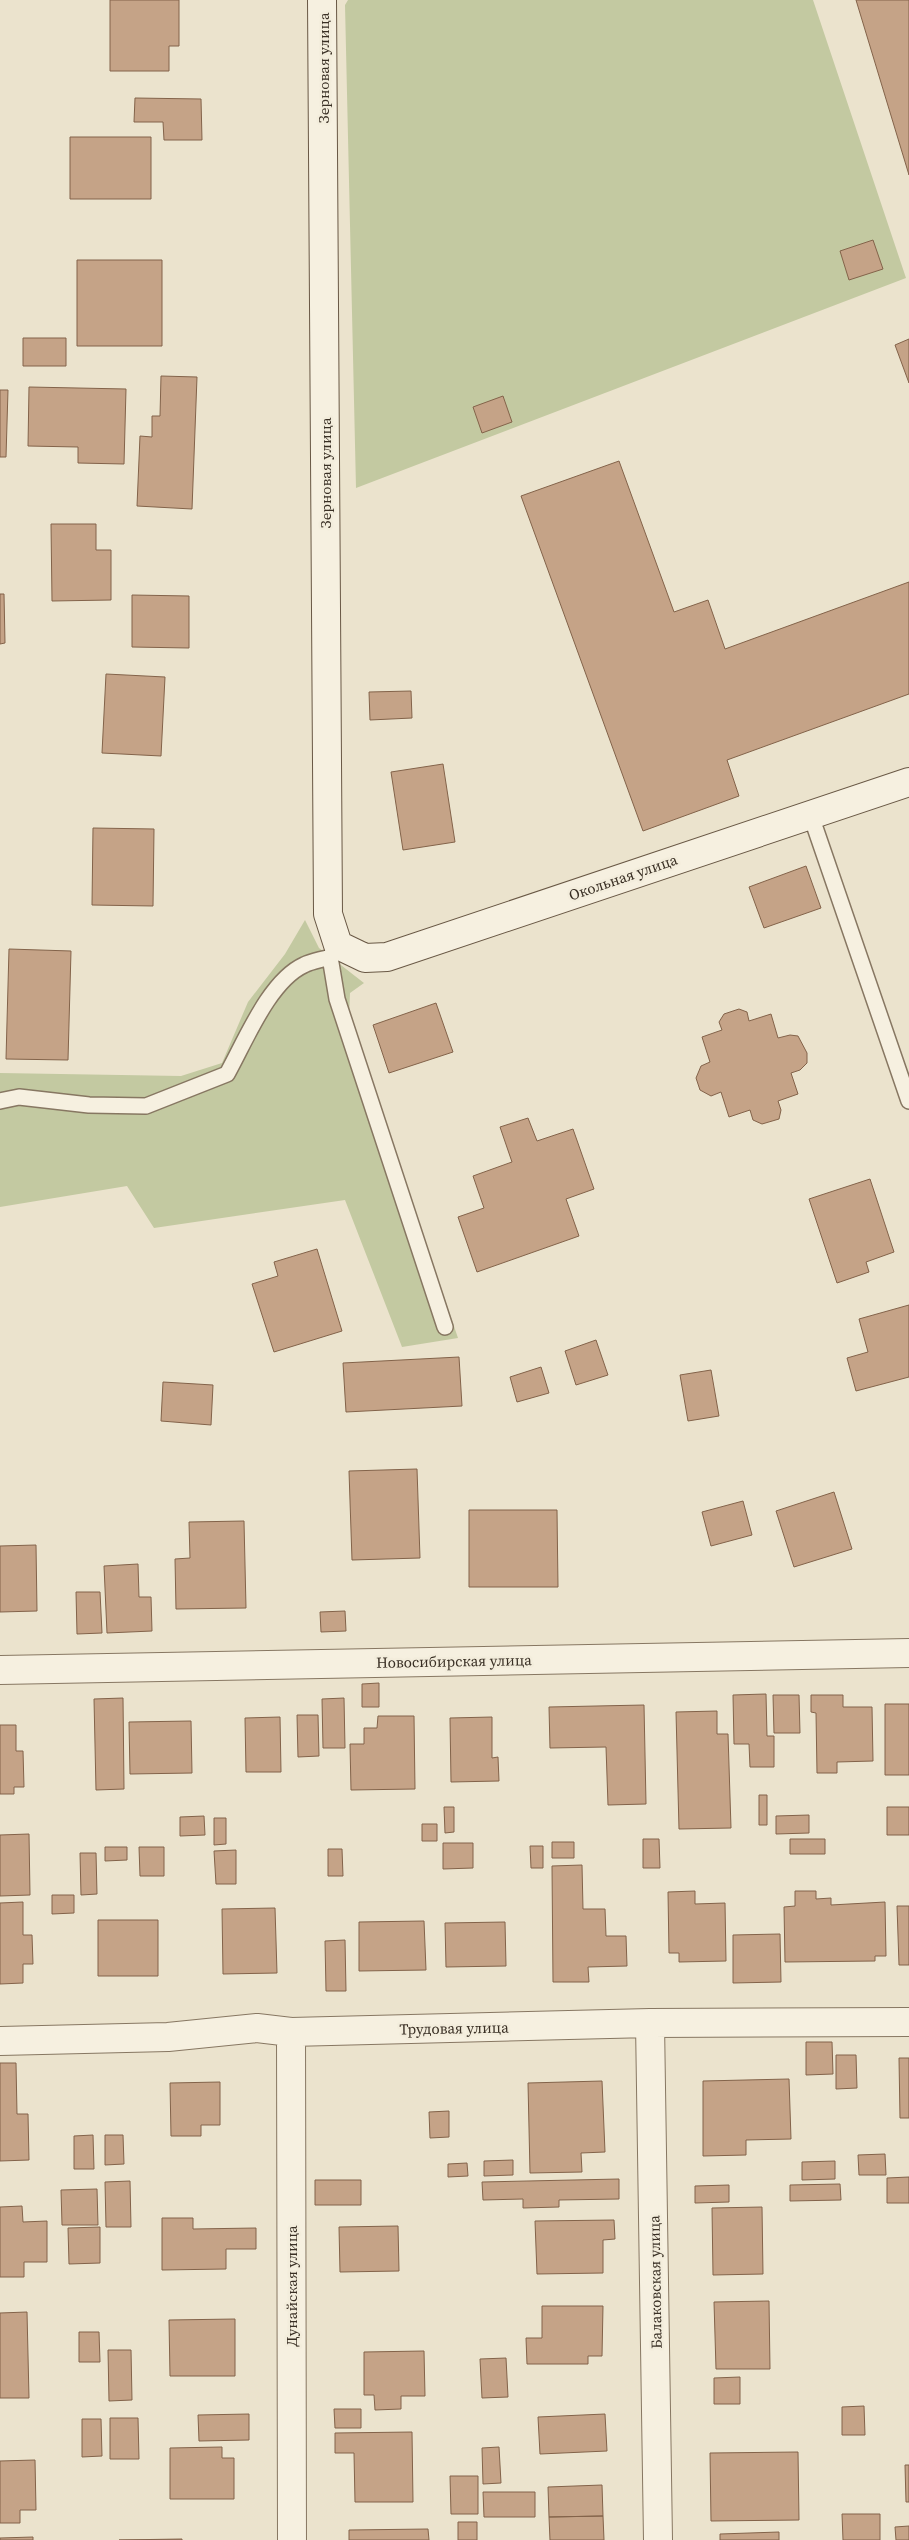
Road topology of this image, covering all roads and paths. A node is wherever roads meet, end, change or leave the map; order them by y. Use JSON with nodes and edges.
{"nodes":[{"id":1,"x":322,"y":0,"type":"edge"},
{"id":2,"x":909,"y":782,"type":"edge"},
{"id":3,"x":810,"y":813,"type":"junction"},
{"id":4,"x":334,"y":951,"type":"junction"},
{"id":5,"x":0,"y":1101,"type":"edge"},
{"id":6,"x":909,"y":1102,"type":"edge"},
{"id":7,"x":445,"y":1327,"type":"dead end"},
{"id":8,"x":909,"y":1653,"type":"edge"},
{"id":9,"x":0,"y":1670,"type":"edge"},
{"id":10,"x":909,"y":2022,"type":"edge"},
{"id":11,"x":650,"y":2023,"type":"junction"},
{"id":12,"x":291,"y":2032,"type":"junction"},
{"id":13,"x":0,"y":2041,"type":"edge"},
{"id":14,"x":292,"y":2540,"type":"edge"},
{"id":15,"x":658,"y":2540,"type":"edge"}],
"edges":[{"from":1,"to":4,"type":"street","name":"Зерновая улица"},
{"from":2,"to":3,"type":"street","name":"Окольная улица"},
{"from":3,"to":4,"type":"street","name":"Окольная улица"},
{"from":3,"to":6,"type":"lane"},
{"from":4,"to":5,"type":"lane"},
{"from":4,"to":7,"type":"lane"},
{"from":8,"to":9,"type":"street","name":"Новосибирская улица"},
{"from":10,"to":11,"type":"street","name":"Трудовая улица"},
{"from":11,"to":12,"type":"street","name":"Трудовая улица"},
{"from":11,"to":15,"type":"street","name":"Балаковская улица"},
{"from":12,"to":13,"type":"street","name":"Трудовая улица"},
{"from":12,"to":14,"type":"street","name":"Дунайская улица"}]}
